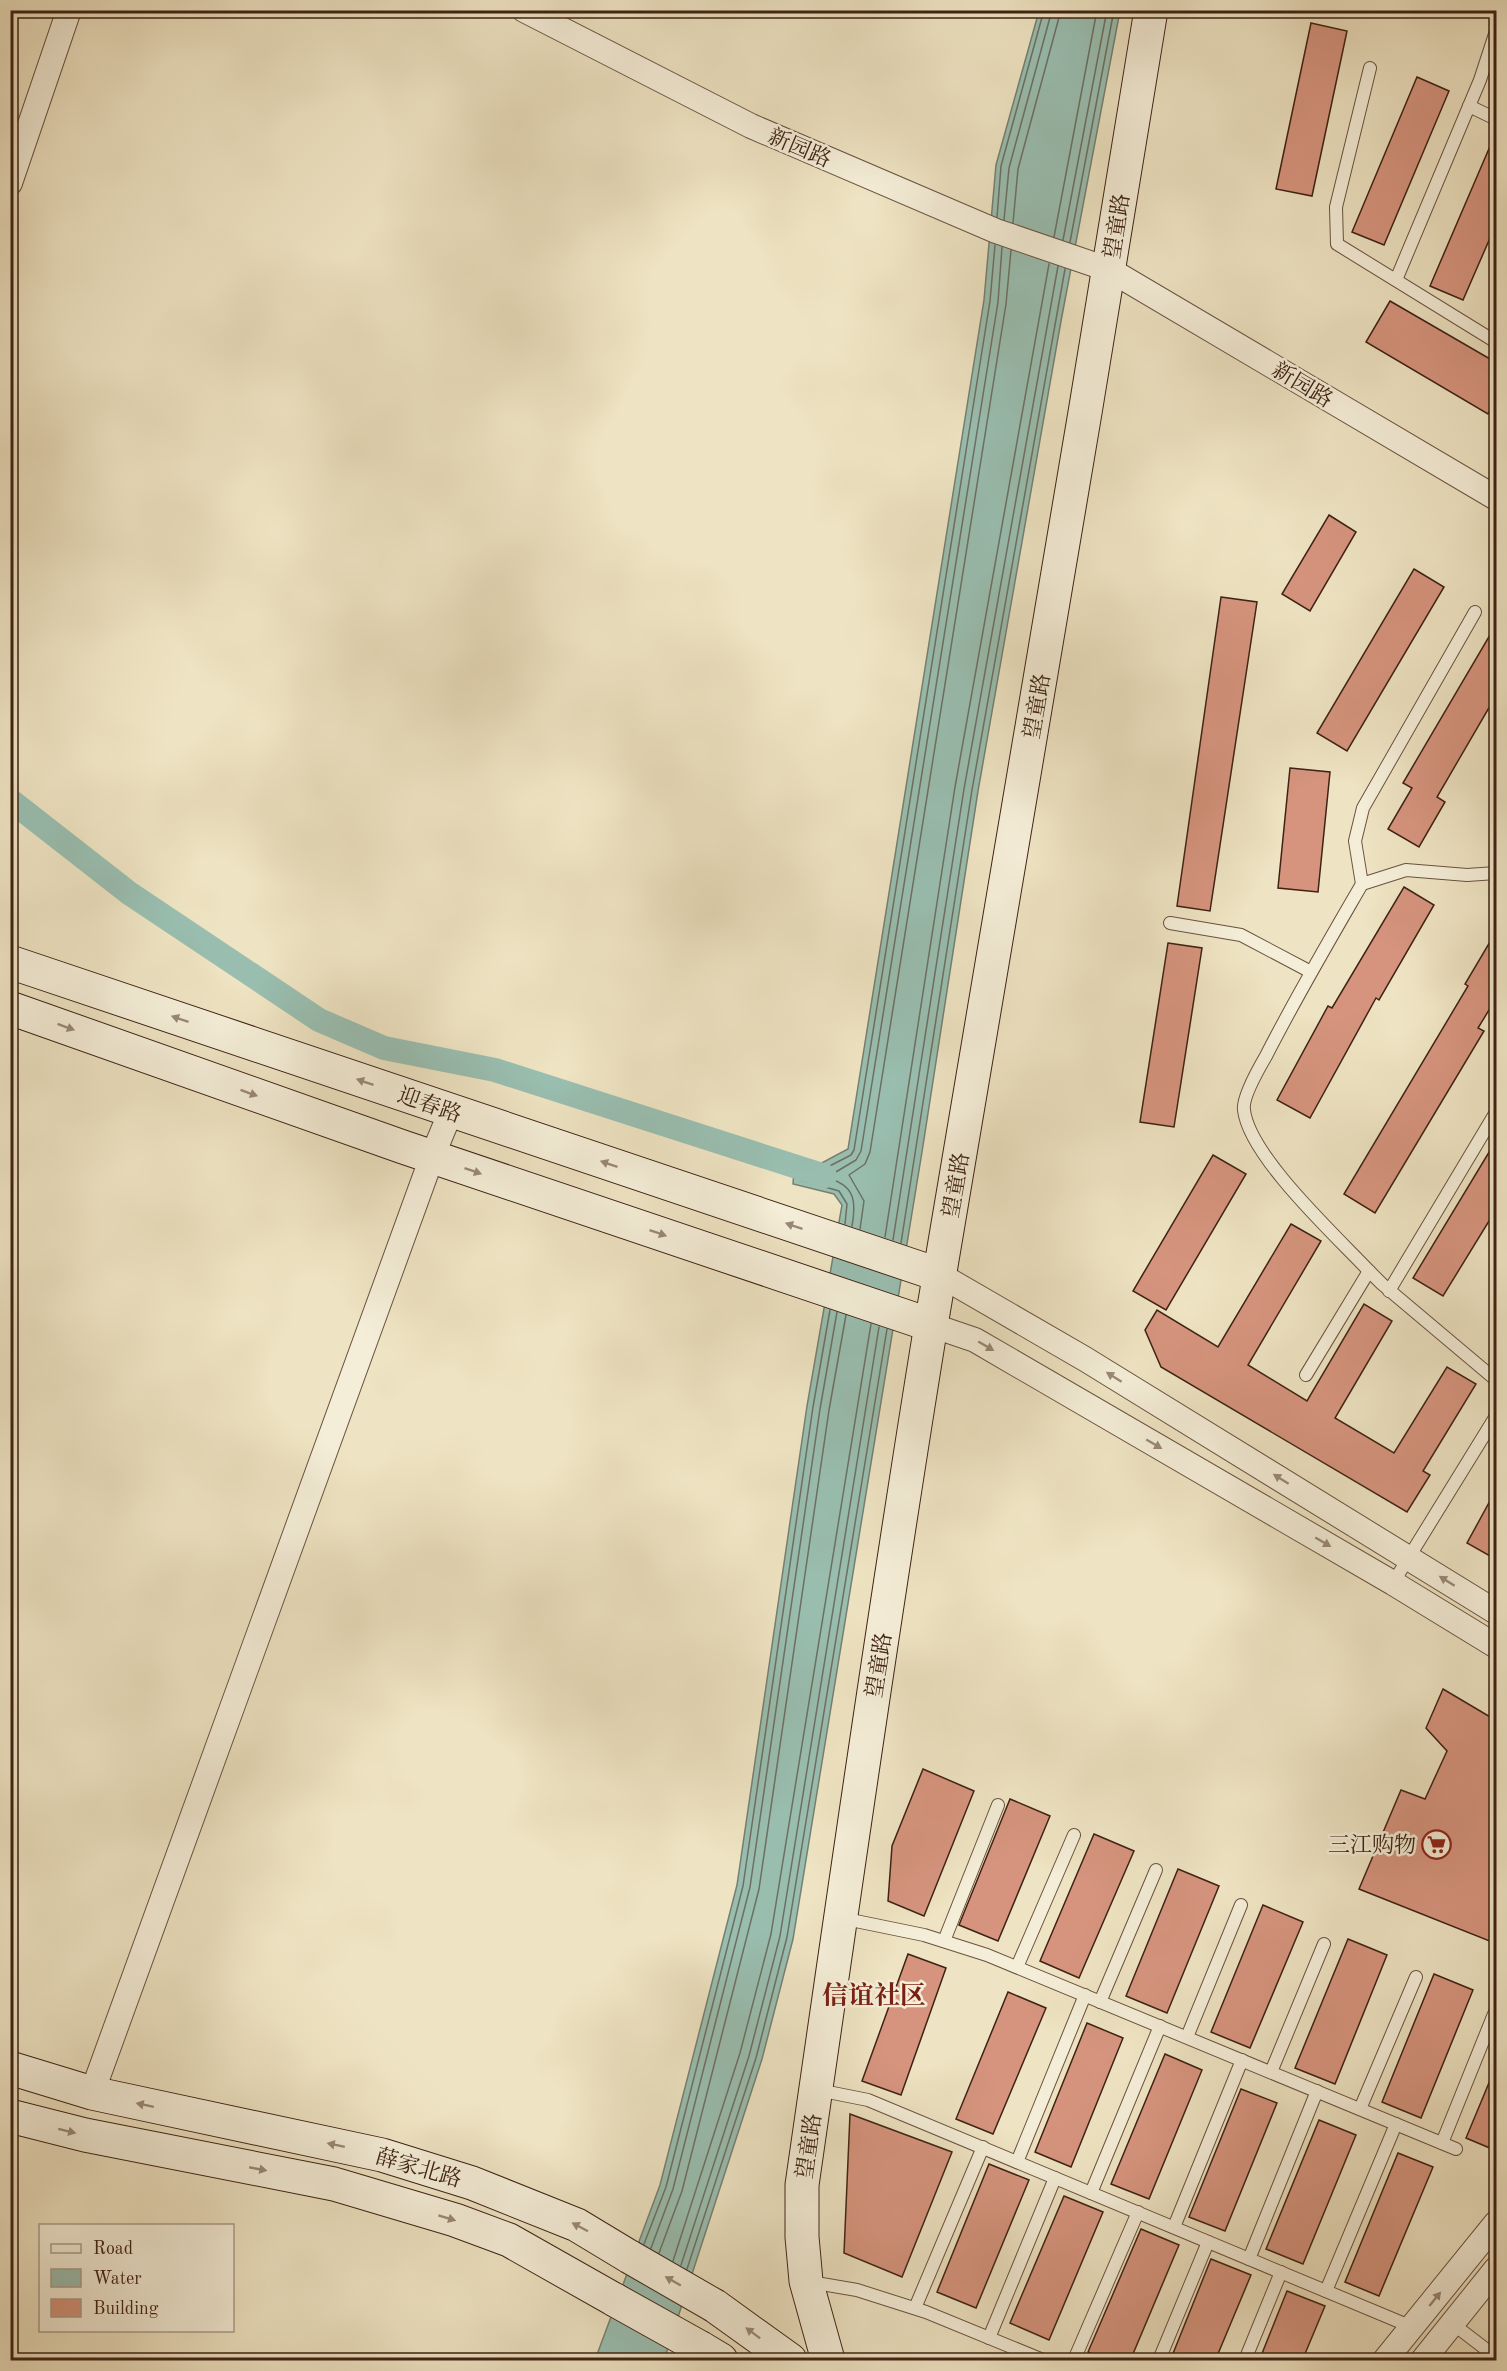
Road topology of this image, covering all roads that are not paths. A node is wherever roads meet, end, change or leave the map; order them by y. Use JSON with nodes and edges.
{"nodes":[{"id":1,"x":69,"y":10,"type":"edge"},
{"id":2,"x":524,"y":10,"type":"edge"},
{"id":3,"x":1151,"y":10,"type":"edge"},
{"id":4,"x":1497,"y":31,"type":"edge"},
{"id":5,"x":1370,"y":68,"type":"dead end"},
{"id":6,"x":1469,"y":106,"type":"junction"},
{"id":7,"x":1497,"y":119,"type":"edge"},
{"id":8,"x":10,"y":183,"type":"edge"},
{"id":9,"x":1097,"y":266,"type":"junction"},
{"id":10,"x":1396,"y":280,"type":"junction"},
{"id":11,"x":1497,"y":342,"type":"edge"},
{"id":12,"x":1497,"y":498,"type":"edge"},
{"id":13,"x":1475,"y":612,"type":"dead end"},
{"id":14,"x":1497,"y":873,"type":"edge"},
{"id":15,"x":1362,"y":884,"type":"junction"},
{"id":16,"x":1170,"y":923,"type":"dead end"},
{"id":17,"x":10,"y":962,"type":"edge"},
{"id":18,"x":1311,"y":972,"type":"junction"},
{"id":19,"x":10,"y":1008,"type":"edge"},
{"id":20,"x":452,"y":1111,"type":"junction"},
{"id":21,"x":1497,"y":1112,"type":"edge"},
{"id":22,"x":432,"y":1157,"type":"junction"},
{"id":23,"x":1369,"y":1271,"type":"junction"},
{"id":24,"x":940,"y":1275,"type":"junction"},
{"id":25,"x":1389,"y":1291,"type":"junction"},
{"id":26,"x":931,"y":1325,"type":"junction"},
{"id":27,"x":1306,"y":1375,"type":"dead end"},
{"id":28,"x":1497,"y":1380,"type":"edge"},
{"id":29,"x":1497,"y":1416,"type":"edge"},
{"id":30,"x":1410,"y":1559,"type":"junction"},
{"id":31,"x":1393,"y":1583,"type":"junction"},
{"id":32,"x":1497,"y":1612,"type":"edge"},
{"id":33,"x":1497,"y":1646,"type":"edge"},
{"id":34,"x":998,"y":1805,"type":"dead end"},
{"id":35,"x":1074,"y":1835,"type":"dead end"},
{"id":36,"x":1156,"y":1870,"type":"dead end"},
{"id":37,"x":1241,"y":1905,"type":"dead end"},
{"id":38,"x":840,"y":1918,"type":"junction"},
{"id":39,"x":944,"y":1941,"type":"junction"},
{"id":40,"x":1324,"y":1944,"type":"dead end"},
{"id":41,"x":1017,"y":1967,"type":"junction"},
{"id":42,"x":1416,"y":1977,"type":"dead end"},
{"id":43,"x":1085,"y":1995,"type":"junction"},
{"id":44,"x":1100,"y":2002,"type":"junction"},
{"id":45,"x":1494,"y":2014,"type":"dead end"},
{"id":46,"x":1160,"y":2026,"type":"junction"},
{"id":47,"x":1187,"y":2037,"type":"junction"},
{"id":48,"x":1242,"y":2060,"type":"junction"},
{"id":49,"x":10,"y":2068,"type":"edge"},
{"id":50,"x":1271,"y":2072,"type":"junction"},
{"id":51,"x":816,"y":2090,"type":"junction"},
{"id":52,"x":1317,"y":2091,"type":"junction"},
{"id":53,"x":92,"y":2093,"type":"junction"},
{"id":54,"x":1360,"y":2109,"type":"junction"},
{"id":55,"x":10,"y":2116,"type":"edge"},
{"id":56,"x":1396,"y":2124,"type":"junction"},
{"id":57,"x":1442,"y":2143,"type":"junction"},
{"id":58,"x":983,"y":2147,"type":"junction"},
{"id":59,"x":1456,"y":2149,"type":"dead end"},
{"id":60,"x":1017,"y":2162,"type":"junction"},
{"id":61,"x":1055,"y":2178,"type":"junction"},
{"id":62,"x":1091,"y":2193,"type":"junction"},
{"id":63,"x":1138,"y":2212,"type":"junction"},
{"id":64,"x":1497,"y":2223,"type":"edge"},
{"id":65,"x":1174,"y":2227,"type":"junction"},
{"id":66,"x":1208,"y":2242,"type":"junction"},
{"id":67,"x":1249,"y":2259,"type":"junction"},
{"id":68,"x":1497,"y":2269,"type":"edge"},
{"id":69,"x":1281,"y":2272,"type":"junction"},
{"id":70,"x":806,"y":2282,"type":"junction"},
{"id":71,"x":1326,"y":2291,"type":"junction"},
{"id":72,"x":915,"y":2308,"type":"junction"},
{"id":73,"x":1453,"y":2324,"type":"junction"},
{"id":74,"x":1412,"y":2327,"type":"junction"},
{"id":75,"x":989,"y":2338,"type":"junction"},
{"id":76,"x":711,"y":2354,"type":"edge"},
{"id":77,"x":1495,"y":2358,"type":"edge"},
{"id":78,"x":790,"y":2361,"type":"edge"},
{"id":79,"x":828,"y":2361,"type":"edge"},
{"id":80,"x":1043,"y":2361,"type":"edge"},
{"id":81,"x":1074,"y":2361,"type":"edge"},
{"id":82,"x":1159,"y":2361,"type":"edge"},
{"id":83,"x":1245,"y":2361,"type":"edge"},
{"id":84,"x":1385,"y":2361,"type":"edge"},
{"id":85,"x":1423,"y":2361,"type":"edge"}],
"edges":[{"from":1,"to":8,"type":"street"},
{"from":2,"to":9,"type":"street","name":"新园路"},
{"from":3,"to":9,"type":"main road","name":"望童路"},
{"from":4,"to":6,"type":"lane"},
{"from":5,"to":10,"type":"lane"},
{"from":6,"to":7,"type":"lane"},
{"from":6,"to":10,"type":"lane"},
{"from":9,"to":12,"type":"street","name":"新园路"},
{"from":9,"to":24,"type":"main road","name":"望童路"},
{"from":10,"to":11,"type":"lane"},
{"from":13,"to":15,"type":"lane"},
{"from":14,"to":15,"type":"lane"},
{"from":15,"to":18,"type":"lane"},
{"from":16,"to":18,"type":"lane"},
{"from":20,"to":17,"type":"main road","name":"迎春路","one_way":true},
{"from":18,"to":23,"type":"lane"},
{"from":19,"to":22,"type":"main road","one_way":true},
{"from":20,"to":22,"type":"street"},
{"from":24,"to":20,"type":"main road","name":"迎春路","one_way":true},
{"from":21,"to":25,"type":"lane"},
{"from":22,"to":26,"type":"main road","one_way":true},
{"from":22,"to":53,"type":"street"},
{"from":23,"to":25,"type":"lane"},
{"from":23,"to":27,"type":"lane"},
{"from":24,"to":26,"type":"main road","name":"望童路"},
{"from":30,"to":24,"type":"street","one_way":true},
{"from":25,"to":28,"type":"lane"},
{"from":26,"to":31,"type":"street","one_way":true},
{"from":26,"to":38,"type":"main road","name":"望童路"},
{"from":29,"to":30,"type":"lane"},
{"from":30,"to":31,"type":"lane"},
{"from":32,"to":30,"type":"street","one_way":true},
{"from":31,"to":33,"type":"street"},
{"from":34,"to":39,"type":"lane"},
{"from":35,"to":41,"type":"lane"},
{"from":36,"to":44,"type":"lane"},
{"from":37,"to":47,"type":"lane"},
{"from":38,"to":39,"type":"lane"},
{"from":38,"to":51,"type":"main road","name":"望童路"},
{"from":39,"to":41,"type":"lane"},
{"from":40,"to":50,"type":"lane"},
{"from":41,"to":43,"type":"lane"},
{"from":42,"to":54,"type":"lane"},
{"from":43,"to":44,"type":"lane"},
{"from":43,"to":60,"type":"lane"},
{"from":44,"to":46,"type":"lane"},
{"from":45,"to":57,"type":"lane"},
{"from":46,"to":47,"type":"lane"},
{"from":46,"to":62,"type":"lane"},
{"from":47,"to":48,"type":"lane"},
{"from":48,"to":50,"type":"lane"},
{"from":48,"to":65,"type":"lane"},
{"from":49,"to":53,"type":"main road","name":"薛家北路"},
{"from":50,"to":52,"type":"lane"},
{"from":51,"to":58,"type":"lane"},
{"from":51,"to":70,"type":"main road","name":"望童路"},
{"from":52,"to":54,"type":"lane"},
{"from":52,"to":67,"type":"lane"},
{"from":78,"to":53,"type":"main road","name":"薛家北路","one_way":true,"bridge":true},
{"from":54,"to":56,"type":"lane"},
{"from":55,"to":76,"type":"main road","name":"薛家北路","one_way":true,"bridge":true},
{"from":56,"to":57,"type":"lane"},
{"from":56,"to":71,"type":"lane"},
{"from":57,"to":59,"type":"lane"},
{"from":58,"to":60,"type":"lane"},
{"from":58,"to":72,"type":"lane"},
{"from":60,"to":61,"type":"lane"},
{"from":61,"to":62,"type":"lane"},
{"from":61,"to":75,"type":"lane"},
{"from":62,"to":63,"type":"lane"},
{"from":63,"to":65,"type":"lane"},
{"from":63,"to":81,"type":"lane"},
{"from":74,"to":64,"type":"street","one_way":true},
{"from":65,"to":66,"type":"lane"},
{"from":66,"to":67,"type":"lane"},
{"from":66,"to":82,"type":"lane"},
{"from":67,"to":69,"type":"lane"},
{"from":68,"to":73,"type":"street"},
{"from":69,"to":71,"type":"lane"},
{"from":69,"to":83,"type":"lane"},
{"from":70,"to":72,"type":"lane"},
{"from":70,"to":79,"type":"main road","name":"望童路"},
{"from":71,"to":74,"type":"lane"},
{"from":72,"to":75,"type":"lane"},
{"from":73,"to":77,"type":"lane"},
{"from":73,"to":85,"type":"street"},
{"from":74,"to":84,"type":"street"},
{"from":75,"to":80,"type":"lane"}]}
